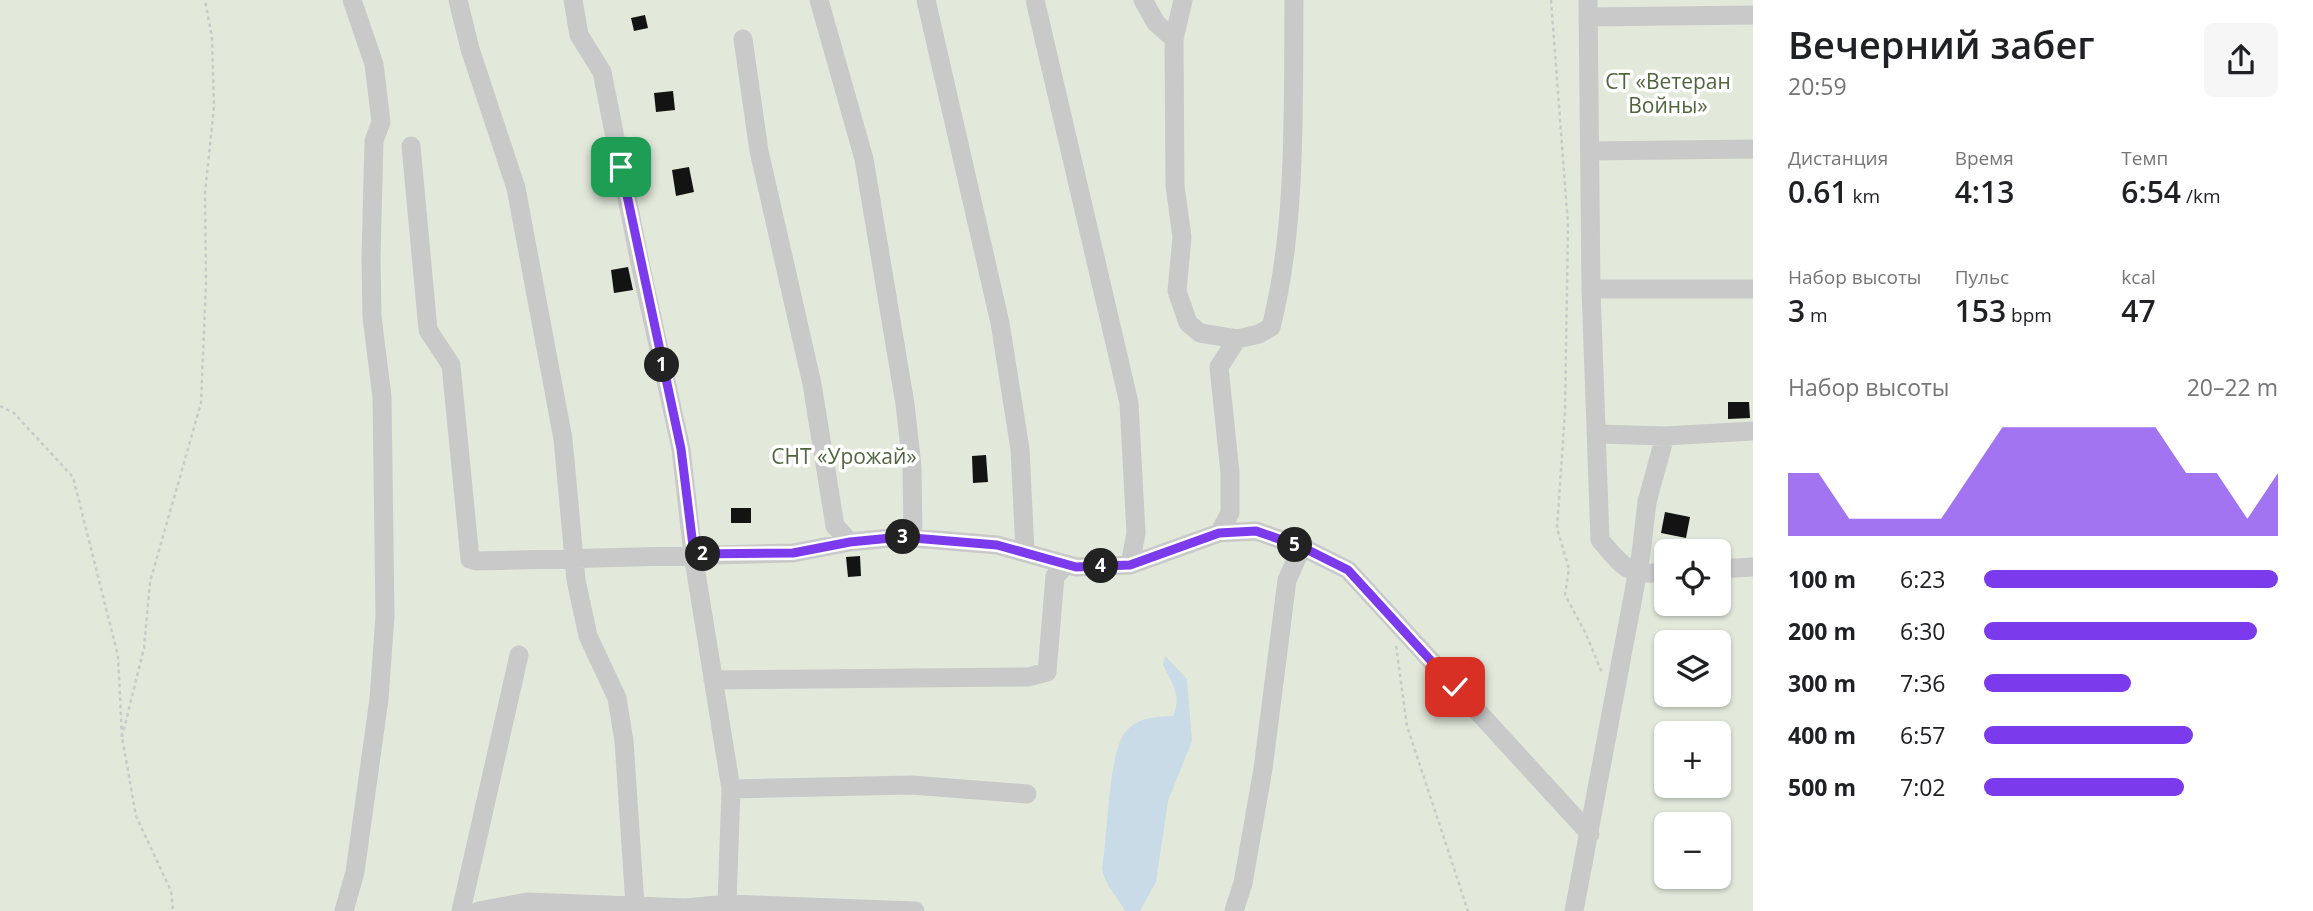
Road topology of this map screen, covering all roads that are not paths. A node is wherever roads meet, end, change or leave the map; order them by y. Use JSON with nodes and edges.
{"nodes":[{"id":1,"x":352,"y":0,"type":"edge"},
{"id":2,"x":458,"y":0,"type":"edge"},
{"id":3,"x":573,"y":0,"type":"edge"},
{"id":4,"x":820,"y":0,"type":"edge"},
{"id":5,"x":926,"y":0,"type":"edge"},
{"id":6,"x":1035,"y":0,"type":"edge"},
{"id":7,"x":1143,"y":0,"type":"edge"},
{"id":8,"x":1183,"y":0,"type":"edge"},
{"id":9,"x":1294,"y":0,"type":"edge"},
{"id":10,"x":1588,"y":9,"type":"edge"},
{"id":11,"x":1753,"y":15,"type":"edge"},
{"id":12,"x":743,"y":39,"type":"dead end"},
{"id":13,"x":1174,"y":39,"type":"junction"},
{"id":14,"x":411,"y":146,"type":"dead end"},
{"id":15,"x":1753,"y":149,"type":"edge"},
{"id":16,"x":1591,"y":151,"type":"junction"},
{"id":17,"x":1591,"y":289,"type":"junction"},
{"id":18,"x":1753,"y":289,"type":"edge"},
{"id":19,"x":1237,"y":339,"type":"junction"},
{"id":20,"x":1753,"y":431,"type":"edge"},
{"id":21,"x":1598,"y":434,"type":"junction"},
{"id":22,"x":1665,"y":436,"type":"junction"},
{"id":23,"x":1219,"y":533,"type":"junction"},
{"id":24,"x":913,"y":538,"type":"junction"},
{"id":25,"x":850,"y":542,"type":"junction"},
{"id":26,"x":1302,"y":547,"type":"junction"},
{"id":27,"x":1025,"y":551,"type":"junction"},
{"id":28,"x":694,"y":554,"type":"junction"},
{"id":29,"x":575,"y":559,"type":"junction"},
{"id":30,"x":1067,"y":564,"type":"junction"},
{"id":31,"x":1130,"y":565,"type":"junction"},
{"id":32,"x":1753,"y":568,"type":"edge"},
{"id":33,"x":1731,"y":569,"type":"edge"},
{"id":34,"x":1654,"y":573,"type":"edge"},
{"id":35,"x":1637,"y":574,"type":"junction"},
{"id":36,"x":519,"y":656,"type":"dead end"},
{"id":37,"x":713,"y":680,"type":"junction"},
{"id":38,"x":731,"y":789,"type":"junction"},
{"id":39,"x":1027,"y":794,"type":"dead end"},
{"id":40,"x":1590,"y":834,"type":"junction"},
{"id":41,"x":727,"y":904,"type":"junction"},
{"id":42,"x":635,"y":905,"type":"junction"},
{"id":43,"x":344,"y":911,"type":"edge"},
{"id":44,"x":461,"y":911,"type":"edge"},
{"id":45,"x":479,"y":911,"type":"edge"},
{"id":46,"x":915,"y":911,"type":"edge"},
{"id":47,"x":1234,"y":911,"type":"edge"},
{"id":48,"x":1574,"y":911,"type":"edge"}],
"edges":[{"from":1,"to":43,"type":"street"},
{"from":2,"to":29,"type":"street"},
{"from":3,"to":28,"type":"street"},
{"from":4,"to":24,"type":"street"},
{"from":5,"to":27,"type":"street"},
{"from":6,"to":31,"type":"street"},
{"from":7,"to":13,"type":"street"},
{"from":8,"to":13,"type":"street"},
{"from":9,"to":19,"type":"street"},
{"from":10,"to":11,"type":"street"},
{"from":10,"to":16,"type":"street"},
{"from":12,"to":25,"type":"street"},
{"from":13,"to":19,"type":"street"},
{"from":14,"to":29,"type":"street"},
{"from":15,"to":16,"type":"street"},
{"from":16,"to":17,"type":"street"},
{"from":17,"to":18,"type":"street"},
{"from":17,"to":21,"type":"street"},
{"from":19,"to":23,"type":"street"},
{"from":20,"to":22,"type":"street"},
{"from":21,"to":22,"type":"street"},
{"from":21,"to":35,"type":"street"},
{"from":22,"to":35,"type":"street"},
{"from":23,"to":26,"type":"street"},
{"from":23,"to":31,"type":"street"},
{"from":24,"to":25,"type":"street"},
{"from":24,"to":27,"type":"street"},
{"from":25,"to":28,"type":"street"},
{"from":26,"to":40,"type":"street"},
{"from":26,"to":47,"type":"street"},
{"from":27,"to":30,"type":"street"},
{"from":28,"to":29,"type":"street"},
{"from":28,"to":37,"type":"street"},
{"from":29,"to":42,"type":"street"},
{"from":30,"to":31,"type":"street"},
{"from":30,"to":37,"type":"street"},
{"from":32,"to":33,"type":"street"},
{"from":34,"to":35,"type":"street"},
{"from":35,"to":40,"type":"street"},
{"from":36,"to":44,"type":"street"},
{"from":37,"to":38,"type":"street"},
{"from":38,"to":39,"type":"street"},
{"from":38,"to":41,"type":"street"},
{"from":40,"to":48,"type":"street"},
{"from":41,"to":42,"type":"street"},
{"from":41,"to":46,"type":"street"},
{"from":42,"to":45,"type":"street"}]}
